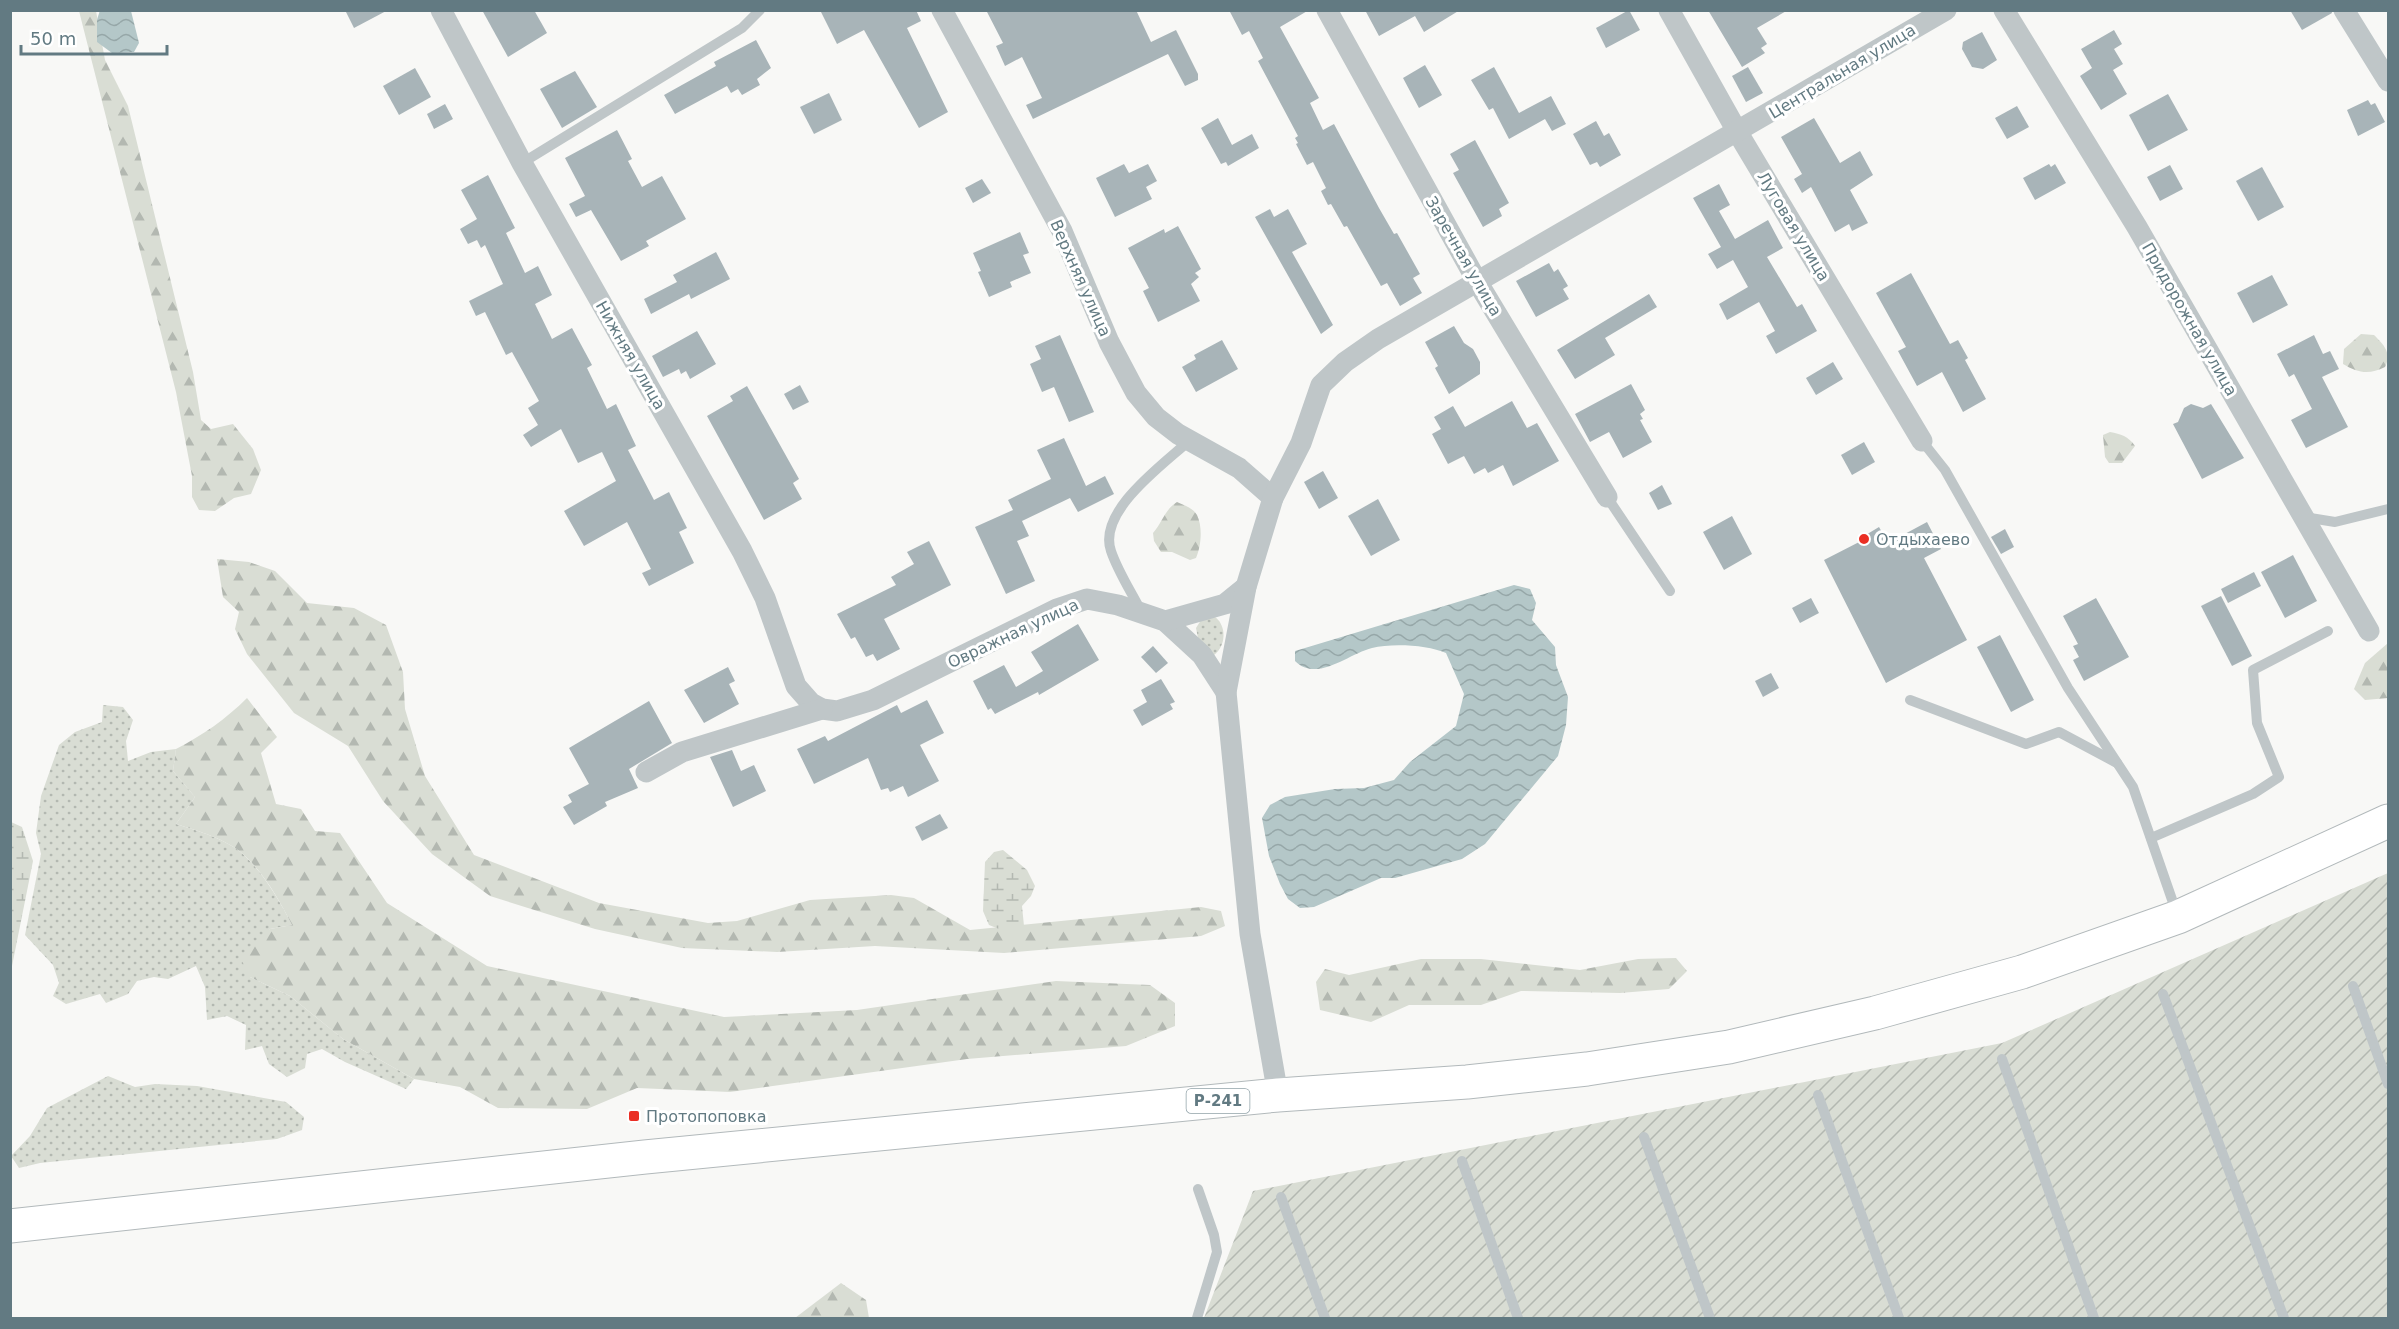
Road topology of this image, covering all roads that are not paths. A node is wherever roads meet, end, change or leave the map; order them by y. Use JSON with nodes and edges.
{"nodes":[{"id":1,"x":441,"y":10,"type":"edge"},
{"id":2,"x":760,"y":10,"type":"edge"},
{"id":3,"x":942,"y":10,"type":"edge"},
{"id":4,"x":1327,"y":10,"type":"edge"},
{"id":5,"x":1669,"y":10,"type":"edge"},
{"id":6,"x":1946,"y":10,"type":"edge"},
{"id":7,"x":2004,"y":10,"type":"edge"},
{"id":8,"x":2344,"y":10,"type":"edge"},
{"id":9,"x":2388,"y":81,"type":"edge"},
{"id":10,"x":1738,"y":133,"type":"junction"},
{"id":11,"x":522,"y":163,"type":"junction"},
{"id":12,"x":1478,"y":283,"type":"junction"},
{"id":13,"x":1190,"y":440,"type":"junction"},
{"id":14,"x":1922,"y":441,"type":"joint"},
{"id":15,"x":1607,"y":497,"type":"joint"},
{"id":16,"x":1273,"y":498,"type":"junction"},
{"id":17,"x":2388,"y":509,"type":"edge"},
{"id":18,"x":2303,"y":517,"type":"junction"},
{"id":19,"x":1246,"y":587,"type":"junction"},
{"id":20,"x":1670,"y":591,"type":"dead end"},
{"id":21,"x":1142,"y":613,"type":"junction"},
{"id":22,"x":1165,"y":621,"type":"junction"},
{"id":23,"x":2328,"y":631,"type":"dead end"},
{"id":24,"x":2369,"y":631,"type":"dead end"},
{"id":25,"x":1226,"y":692,"type":"junction"},
{"id":26,"x":1910,"y":700,"type":"dead end"},
{"id":27,"x":817,"y":706,"type":"junction"},
{"id":28,"x":2120,"y":765,"type":"junction"},
{"id":29,"x":646,"y":772,"type":"dead end"},
{"id":30,"x":2388,"y":821,"type":"edge"},
{"id":31,"x":2151,"y":838,"type":"junction"},
{"id":32,"x":2178,"y":917,"type":"junction"},
{"id":33,"x":2353,"y":986,"type":"dead end"},
{"id":34,"x":2163,"y":994,"type":"dead end"},
{"id":35,"x":2001,"y":1059,"type":"dead end"},
{"id":36,"x":2388,"y":1084,"type":"edge"},
{"id":37,"x":1278,"y":1095,"type":"junction"},
{"id":38,"x":1818,"y":1095,"type":"dead end"},
{"id":39,"x":1644,"y":1137,"type":"dead end"},
{"id":40,"x":1462,"y":1161,"type":"dead end"},
{"id":41,"x":1198,"y":1189,"type":"dead end"},
{"id":42,"x":1281,"y":1197,"type":"dead end"},
{"id":43,"x":10,"y":1226,"type":"edge"},
{"id":44,"x":1197,"y":1318,"type":"edge"},
{"id":45,"x":1325,"y":1318,"type":"edge"},
{"id":46,"x":1518,"y":1318,"type":"edge"},
{"id":47,"x":1710,"y":1318,"type":"edge"},
{"id":48,"x":1899,"y":1318,"type":"edge"},
{"id":49,"x":2094,"y":1318,"type":"edge"},
{"id":50,"x":2284,"y":1318,"type":"edge"}],
"edges":[{"from":1,"to":11,"type":"street","name":"Нижняя улица"},
{"from":2,"to":11,"type":"lane"},
{"from":3,"to":13,"type":"street","name":"Верхняя улица"},
{"from":4,"to":12,"type":"street","name":"Заречная улица"},
{"from":5,"to":10,"type":"street","name":"Луговая улица"},
{"from":6,"to":10,"type":"street","name":"Центральная улица"},
{"from":7,"to":18,"type":"street","name":"Придорожная улица"},
{"from":8,"to":9,"type":"street"},
{"from":10,"to":12,"type":"street","name":"Центральная улица"},
{"from":10,"to":14,"type":"street","name":"Луговая улица"},
{"from":11,"to":27,"type":"street","name":"Нижняя улица"},
{"from":12,"to":15,"type":"street","name":"Заречная улица"},
{"from":12,"to":16,"type":"street","name":"Центральная улица"},
{"from":13,"to":16,"type":"street","name":"Верхняя улица"},
{"from":13,"to":21,"type":"lane"},
{"from":14,"to":28,"type":"lane"},
{"from":15,"to":20,"type":"lane"},
{"from":16,"to":19,"type":"street"},
{"from":17,"to":18,"type":"lane"},
{"from":18,"to":24,"type":"street","name":"Придорожная улица"},
{"from":19,"to":22,"type":"street"},
{"from":19,"to":25,"type":"street"},
{"from":21,"to":22,"type":"street","name":"Овражная улица"},
{"from":21,"to":27,"type":"street","name":"Овражная улица"},
{"from":22,"to":25,"type":"street","name":"Овражная улица"},
{"from":23,"to":31,"type":"lane"},
{"from":25,"to":37,"type":"street"},
{"from":26,"to":28,"type":"lane"},
{"from":27,"to":29,"type":"street","name":"Овражная улица"},
{"from":28,"to":31,"type":"lane"},
{"from":30,"to":32,"type":"highway","number":"Р-241"},
{"from":31,"to":32,"type":"lane"},
{"from":32,"to":37,"type":"highway","number":"Р-241"},
{"from":33,"to":36,"type":"lane"},
{"from":34,"to":50,"type":"lane"},
{"from":35,"to":49,"type":"lane"},
{"from":37,"to":43,"type":"highway","number":"Р-241"},
{"from":38,"to":48,"type":"lane"},
{"from":39,"to":47,"type":"lane"},
{"from":40,"to":46,"type":"lane"},
{"from":41,"to":44,"type":"lane"},
{"from":42,"to":45,"type":"lane"}]}
